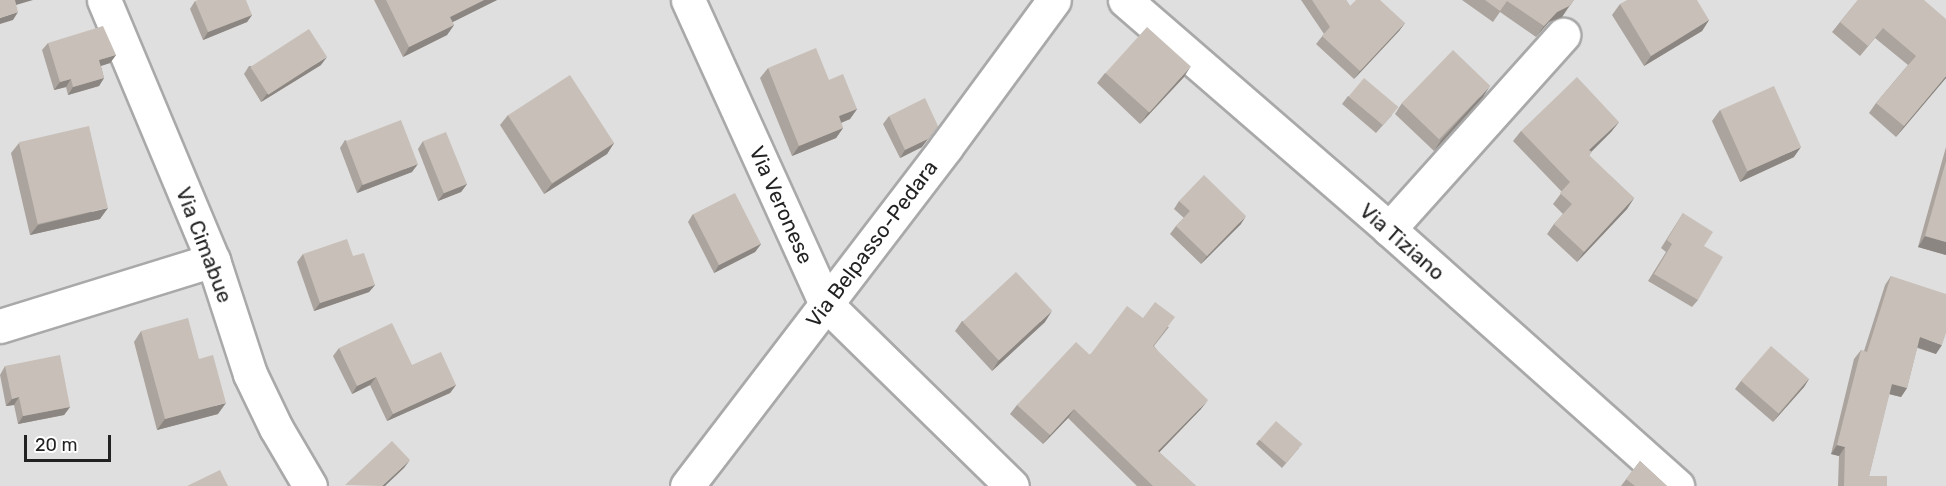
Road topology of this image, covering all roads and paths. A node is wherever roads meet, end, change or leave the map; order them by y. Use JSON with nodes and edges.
{"nodes":[{"id":1,"x":104,"y":0,"type":"edge"},
{"id":2,"x":688,"y":0,"type":"edge"},
{"id":3,"x":1054,"y":0,"type":"edge"},
{"id":4,"x":1125,"y":0,"type":"edge"},
{"id":5,"x":1563,"y":35,"type":"dead end"},
{"id":6,"x":1389,"y":229,"type":"junction"},
{"id":7,"x":213,"y":260,"type":"junction"},
{"id":8,"x":826,"y":304,"type":"junction"},
{"id":9,"x":0,"y":326,"type":"edge"},
{"id":10,"x":310,"y":486,"type":"edge"},
{"id":11,"x":687,"y":486,"type":"edge"},
{"id":12,"x":1012,"y":486,"type":"edge"},
{"id":13,"x":1677,"y":486,"type":"edge"}],
"edges":[{"from":1,"to":7,"type":"street","name":"Via Cimabue"},
{"from":2,"to":8,"type":"street","name":"Via Veronese"},
{"from":3,"to":8,"type":"street","name":"Via Belpasso-Pedara"},
{"from":4,"to":6,"type":"street","name":"Via Tiziano"},
{"from":5,"to":6,"type":"street"},
{"from":6,"to":13,"type":"street","name":"Via Tiziano"},
{"from":7,"to":9,"type":"street"},
{"from":7,"to":10,"type":"street","name":"Via Cimabue"},
{"from":8,"to":11,"type":"street","name":"Via Belpasso-Pedara"},
{"from":8,"to":12,"type":"street","name":"Via Veronese"}]}
